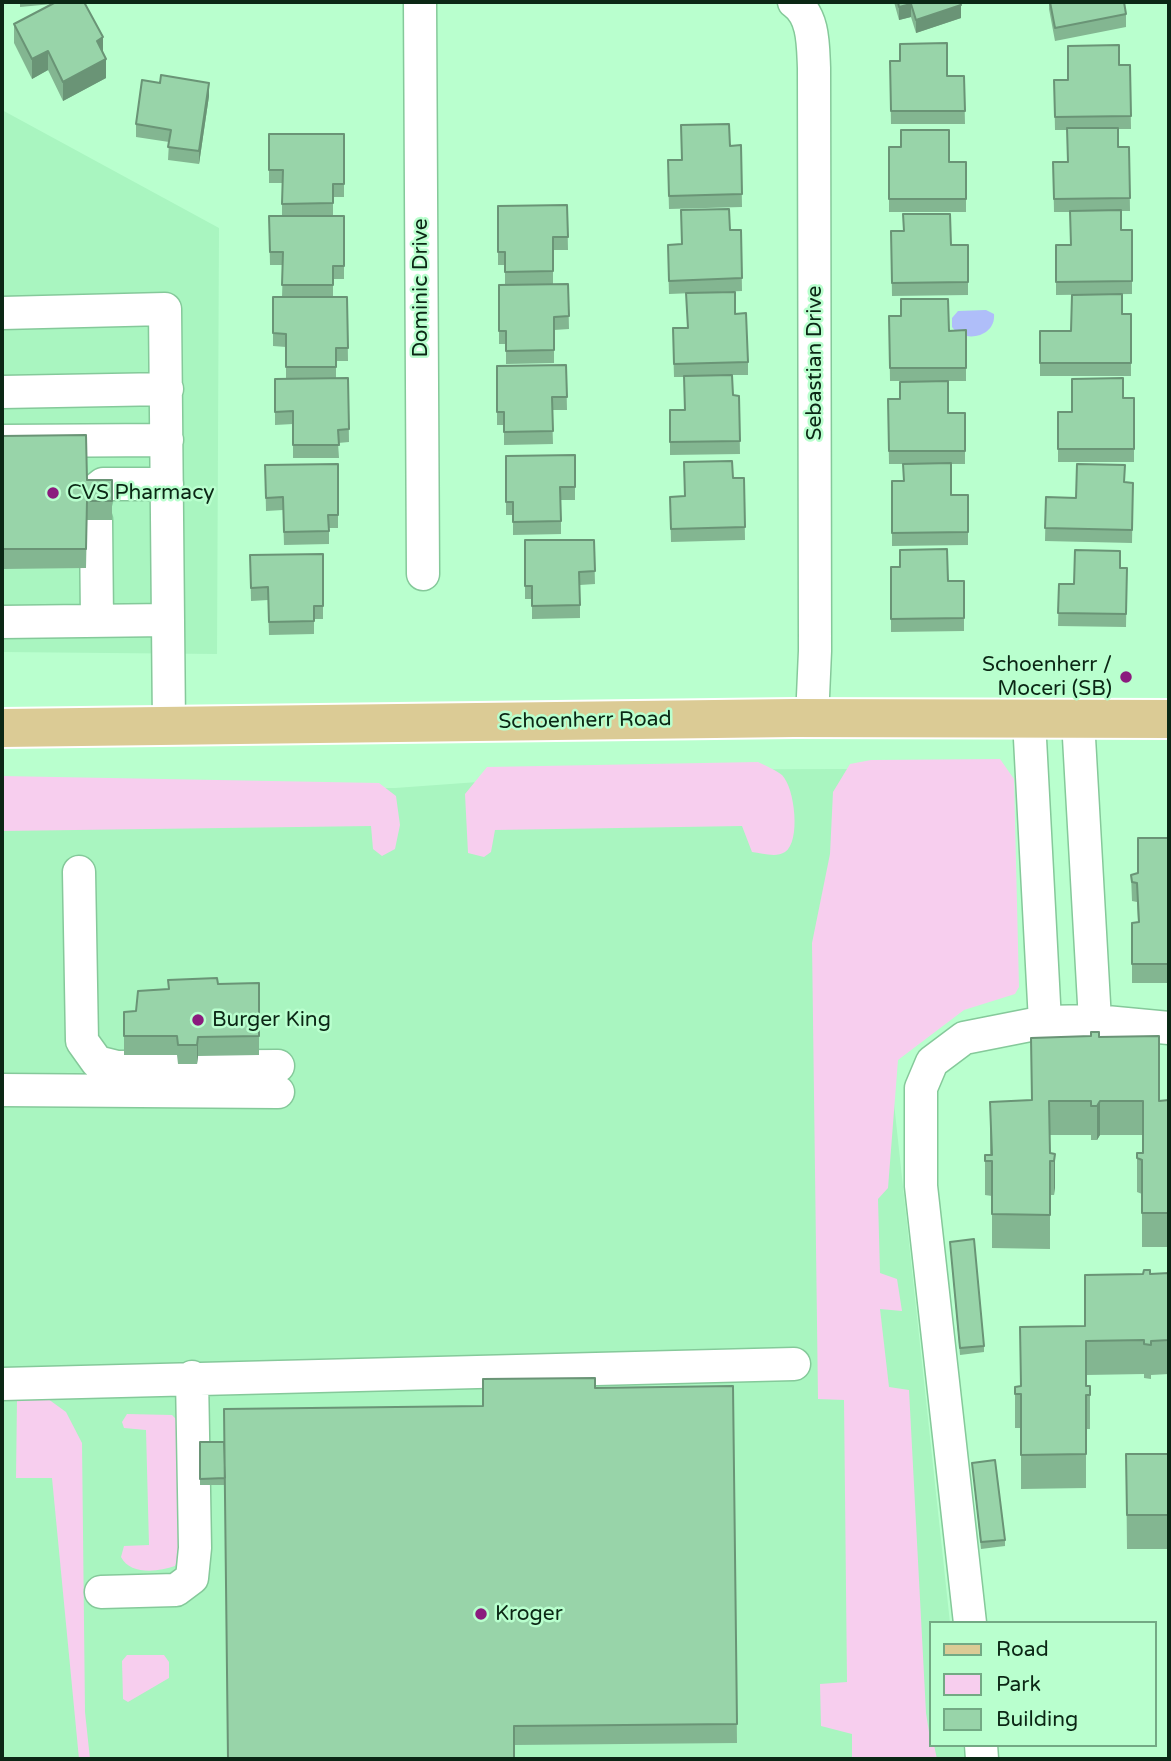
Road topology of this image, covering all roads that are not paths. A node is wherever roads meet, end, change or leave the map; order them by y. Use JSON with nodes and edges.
{"nodes":[{"id":1,"x":420,"y":2,"type":"edge"},
{"id":2,"x":799,"y":5,"type":"edge"},
{"id":3,"x":2,"y":313,"type":"edge"},
{"id":4,"x":167,"y":390,"type":"junction"},
{"id":5,"x":2,"y":392,"type":"edge"},
{"id":6,"x":167,"y":440,"type":"junction"},
{"id":7,"x":2,"y":441,"type":"edge"},
{"id":8,"x":167,"y":484,"type":"junction"},
{"id":9,"x":423,"y":574,"type":"dead end"},
{"id":10,"x":97,"y":621,"type":"junction"},
{"id":11,"x":168,"y":621,"type":"junction"},
{"id":12,"x":2,"y":622,"type":"edge"},
{"id":13,"x":812,"y":719,"type":"junction"},
{"id":14,"x":1169,"y":719,"type":"edge"},
{"id":15,"x":1029,"y":720,"type":"junction"},
{"id":16,"x":1078,"y":720,"type":"junction"},
{"id":17,"x":169,"y":726,"type":"junction"},
{"id":18,"x":2,"y":728,"type":"edge"},
{"id":19,"x":79,"y":872,"type":"dead end"},
{"id":20,"x":1095,"y":1021,"type":"junction"},
{"id":21,"x":1045,"y":1022,"type":"junction"},
{"id":22,"x":1169,"y":1028,"type":"edge"},
{"id":23,"x":2,"y":1090,"type":"edge"},
{"id":24,"x":794,"y":1364,"type":"dead end"},
{"id":25,"x":192,"y":1377,"type":"junction"},
{"id":26,"x":2,"y":1384,"type":"edge"},
{"id":27,"x":101,"y":1592,"type":"dead end"},
{"id":28,"x":970,"y":1621,"type":"edge"}],
"edges":[{"from":1,"to":9,"type":"street","name":"Dominic Drive"},
{"from":2,"to":13,"type":"street","name":"Sebastian Drive"},
{"from":3,"to":4,"type":"street"},
{"from":4,"to":5,"type":"street"},
{"from":4,"to":6,"type":"street"},
{"from":6,"to":7,"type":"street"},
{"from":6,"to":8,"type":"street"},
{"from":8,"to":10,"type":"street"},
{"from":8,"to":11,"type":"street"},
{"from":10,"to":11,"type":"street"},
{"from":10,"to":12,"type":"street"},
{"from":11,"to":17,"type":"street"},
{"from":13,"to":15,"type":"main road","name":"Schoenherr Road"},
{"from":13,"to":17,"type":"main road","name":"Schoenherr Road"},
{"from":14,"to":16,"type":"main road","name":"Schoenherr Road"},
{"from":15,"to":16,"type":"main road","name":"Schoenherr Road"},
{"from":15,"to":21,"type":"street"},
{"from":16,"to":20,"type":"street"},
{"from":17,"to":18,"type":"main road","name":"Schoenherr Road"},
{"from":19,"to":23,"type":"street"},
{"from":20,"to":21,"type":"street"},
{"from":20,"to":22,"type":"street"},
{"from":21,"to":28,"type":"street"},
{"from":24,"to":25,"type":"street"},
{"from":25,"to":26,"type":"street"},
{"from":25,"to":27,"type":"street"}]}
